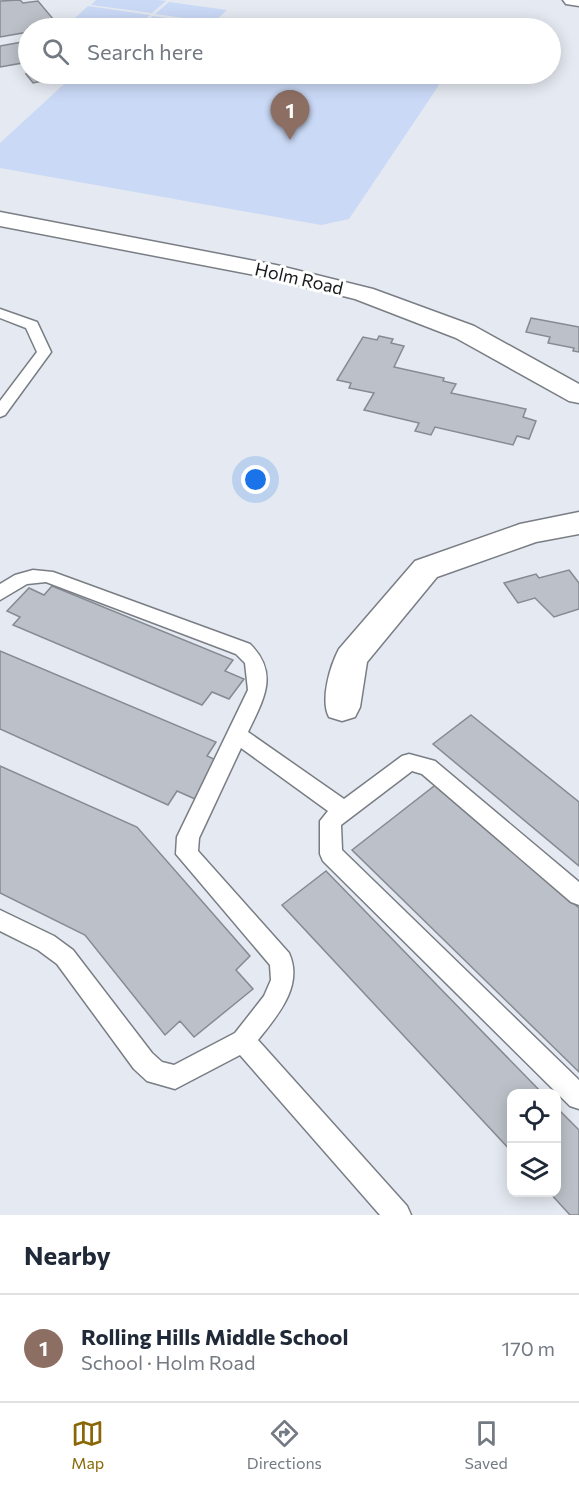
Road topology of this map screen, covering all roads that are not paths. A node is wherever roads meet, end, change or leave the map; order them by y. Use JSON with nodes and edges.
{"nodes":[{"id":1,"x":572,"y":0,"type":"edge"},
{"id":2,"x":579,"y":1,"type":"edge"},
{"id":3,"x":0,"y":219,"type":"edge"},
{"id":4,"x":0,"y":313,"type":"edge"},
{"id":5,"x":579,"y":395,"type":"edge"},
{"id":6,"x":0,"y":412,"type":"edge"},
{"id":7,"x":579,"y":523,"type":"edge"},
{"id":8,"x":0,"y":594,"type":"edge"},
{"id":9,"x":342,"y":707,"type":"dead end"},
{"id":10,"x":237,"y":735,"type":"junction"},
{"id":11,"x":344,"y":811,"type":"junction"},
{"id":12,"x":579,"y":895,"type":"edge"},
{"id":13,"x":0,"y":920,"type":"edge"},
{"id":14,"x":243,"y":1041,"type":"junction"},
{"id":15,"x":579,"y":1097,"type":"edge"},
{"id":16,"x":398,"y":1215,"type":"edge"}],
"edges":[{"from":1,"to":2,"type":"street"},
{"from":3,"to":5,"type":"street","name":"Holm Road"},
{"from":4,"to":6,"type":"lane"},
{"from":7,"to":9,"type":"street"},
{"from":8,"to":10,"type":"lane"},
{"from":10,"to":11,"type":"lane"},
{"from":10,"to":14,"type":"lane"},
{"from":11,"to":12,"type":"lane"},
{"from":11,"to":15,"type":"lane"},
{"from":13,"to":14,"type":"lane"},
{"from":14,"to":16,"type":"lane"}]}
